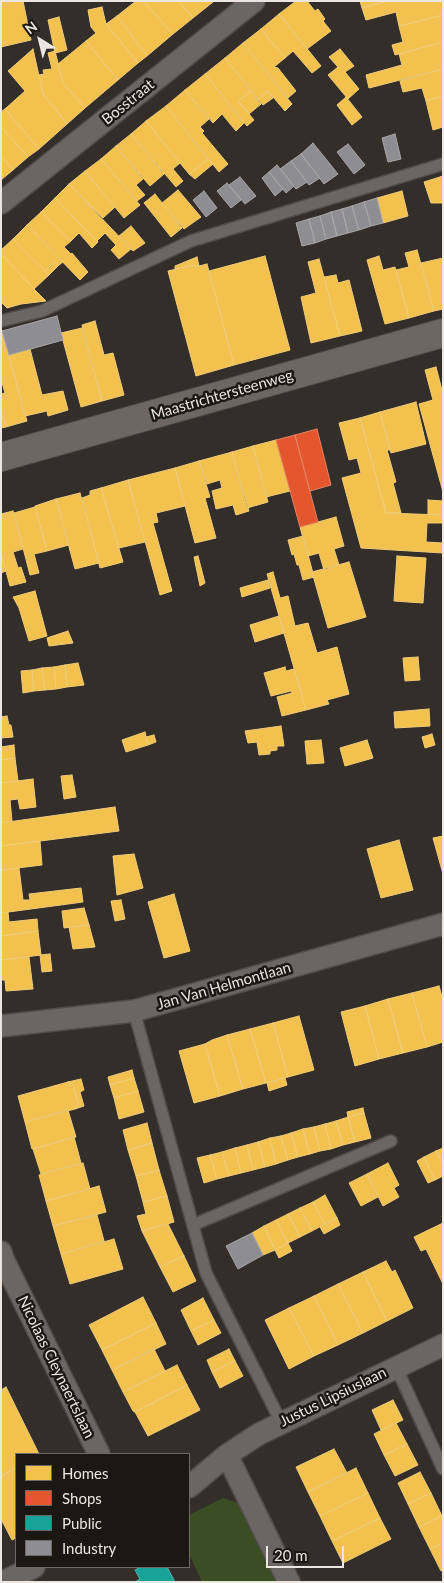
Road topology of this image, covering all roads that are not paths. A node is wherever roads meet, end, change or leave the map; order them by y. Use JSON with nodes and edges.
{"nodes":[{"id":1,"x":254,"y":1,"type":"edge"},
{"id":2,"x":443,"y":164,"type":"edge"},
{"id":3,"x":1,"y":203,"type":"edge"},
{"id":4,"x":1,"y":321,"type":"edge"},
{"id":5,"x":443,"y":333,"type":"edge"},
{"id":6,"x":1,"y":457,"type":"edge"},
{"id":7,"x":443,"y":924,"type":"edge"},
{"id":8,"x":134,"y":1011,"type":"junction"},
{"id":9,"x":1,"y":1026,"type":"edge"},
{"id":10,"x":391,"y":1142,"type":"dead end"},
{"id":11,"x":193,"y":1225,"type":"junction"},
{"id":12,"x":1,"y":1252,"type":"edge"},
{"id":13,"x":443,"y":1344,"type":"edge"},
{"id":14,"x":396,"y":1367,"type":"junction"},
{"id":15,"x":280,"y":1422,"type":"junction"},
{"id":16,"x":99,"y":1453,"type":"edge"},
{"id":17,"x":227,"y":1455,"type":"junction"},
{"id":18,"x":443,"y":1469,"type":"edge"},
{"id":19,"x":190,"y":1486,"type":"edge"},
{"id":20,"x":32,"y":1568,"type":"edge"},
{"id":21,"x":4,"y":1582,"type":"edge"},
{"id":22,"x":289,"y":1582,"type":"edge"}],
"edges":[{"from":1,"to":3,"type":"street","name":"Bosstraat"},
{"from":2,"to":4,"type":"lane"},
{"from":5,"to":6,"type":"main road","name":"Maastrichtersteenweg"},
{"from":7,"to":8,"type":"street","name":"Jan Van Helmontlaan"},
{"from":8,"to":9,"type":"street","name":"Jan Van Helmontlaan"},
{"from":8,"to":11,"type":"lane"},
{"from":10,"to":11,"type":"lane"},
{"from":11,"to":15,"type":"lane"},
{"from":12,"to":16,"type":"street","name":"Nicolaas Cleynaertslaan"},
{"from":13,"to":14,"type":"street","name":"Justus Lipsiuslaan"},
{"from":14,"to":15,"type":"street","name":"Justus Lipsiuslaan"},
{"from":14,"to":18,"type":"lane"},
{"from":15,"to":17,"type":"street","name":"Justus Lipsiuslaan"},
{"from":17,"to":19,"type":"street","name":"Justus Lipsiuslaan"},
{"from":17,"to":22,"type":"street"},
{"from":20,"to":21,"type":"street"}]}
